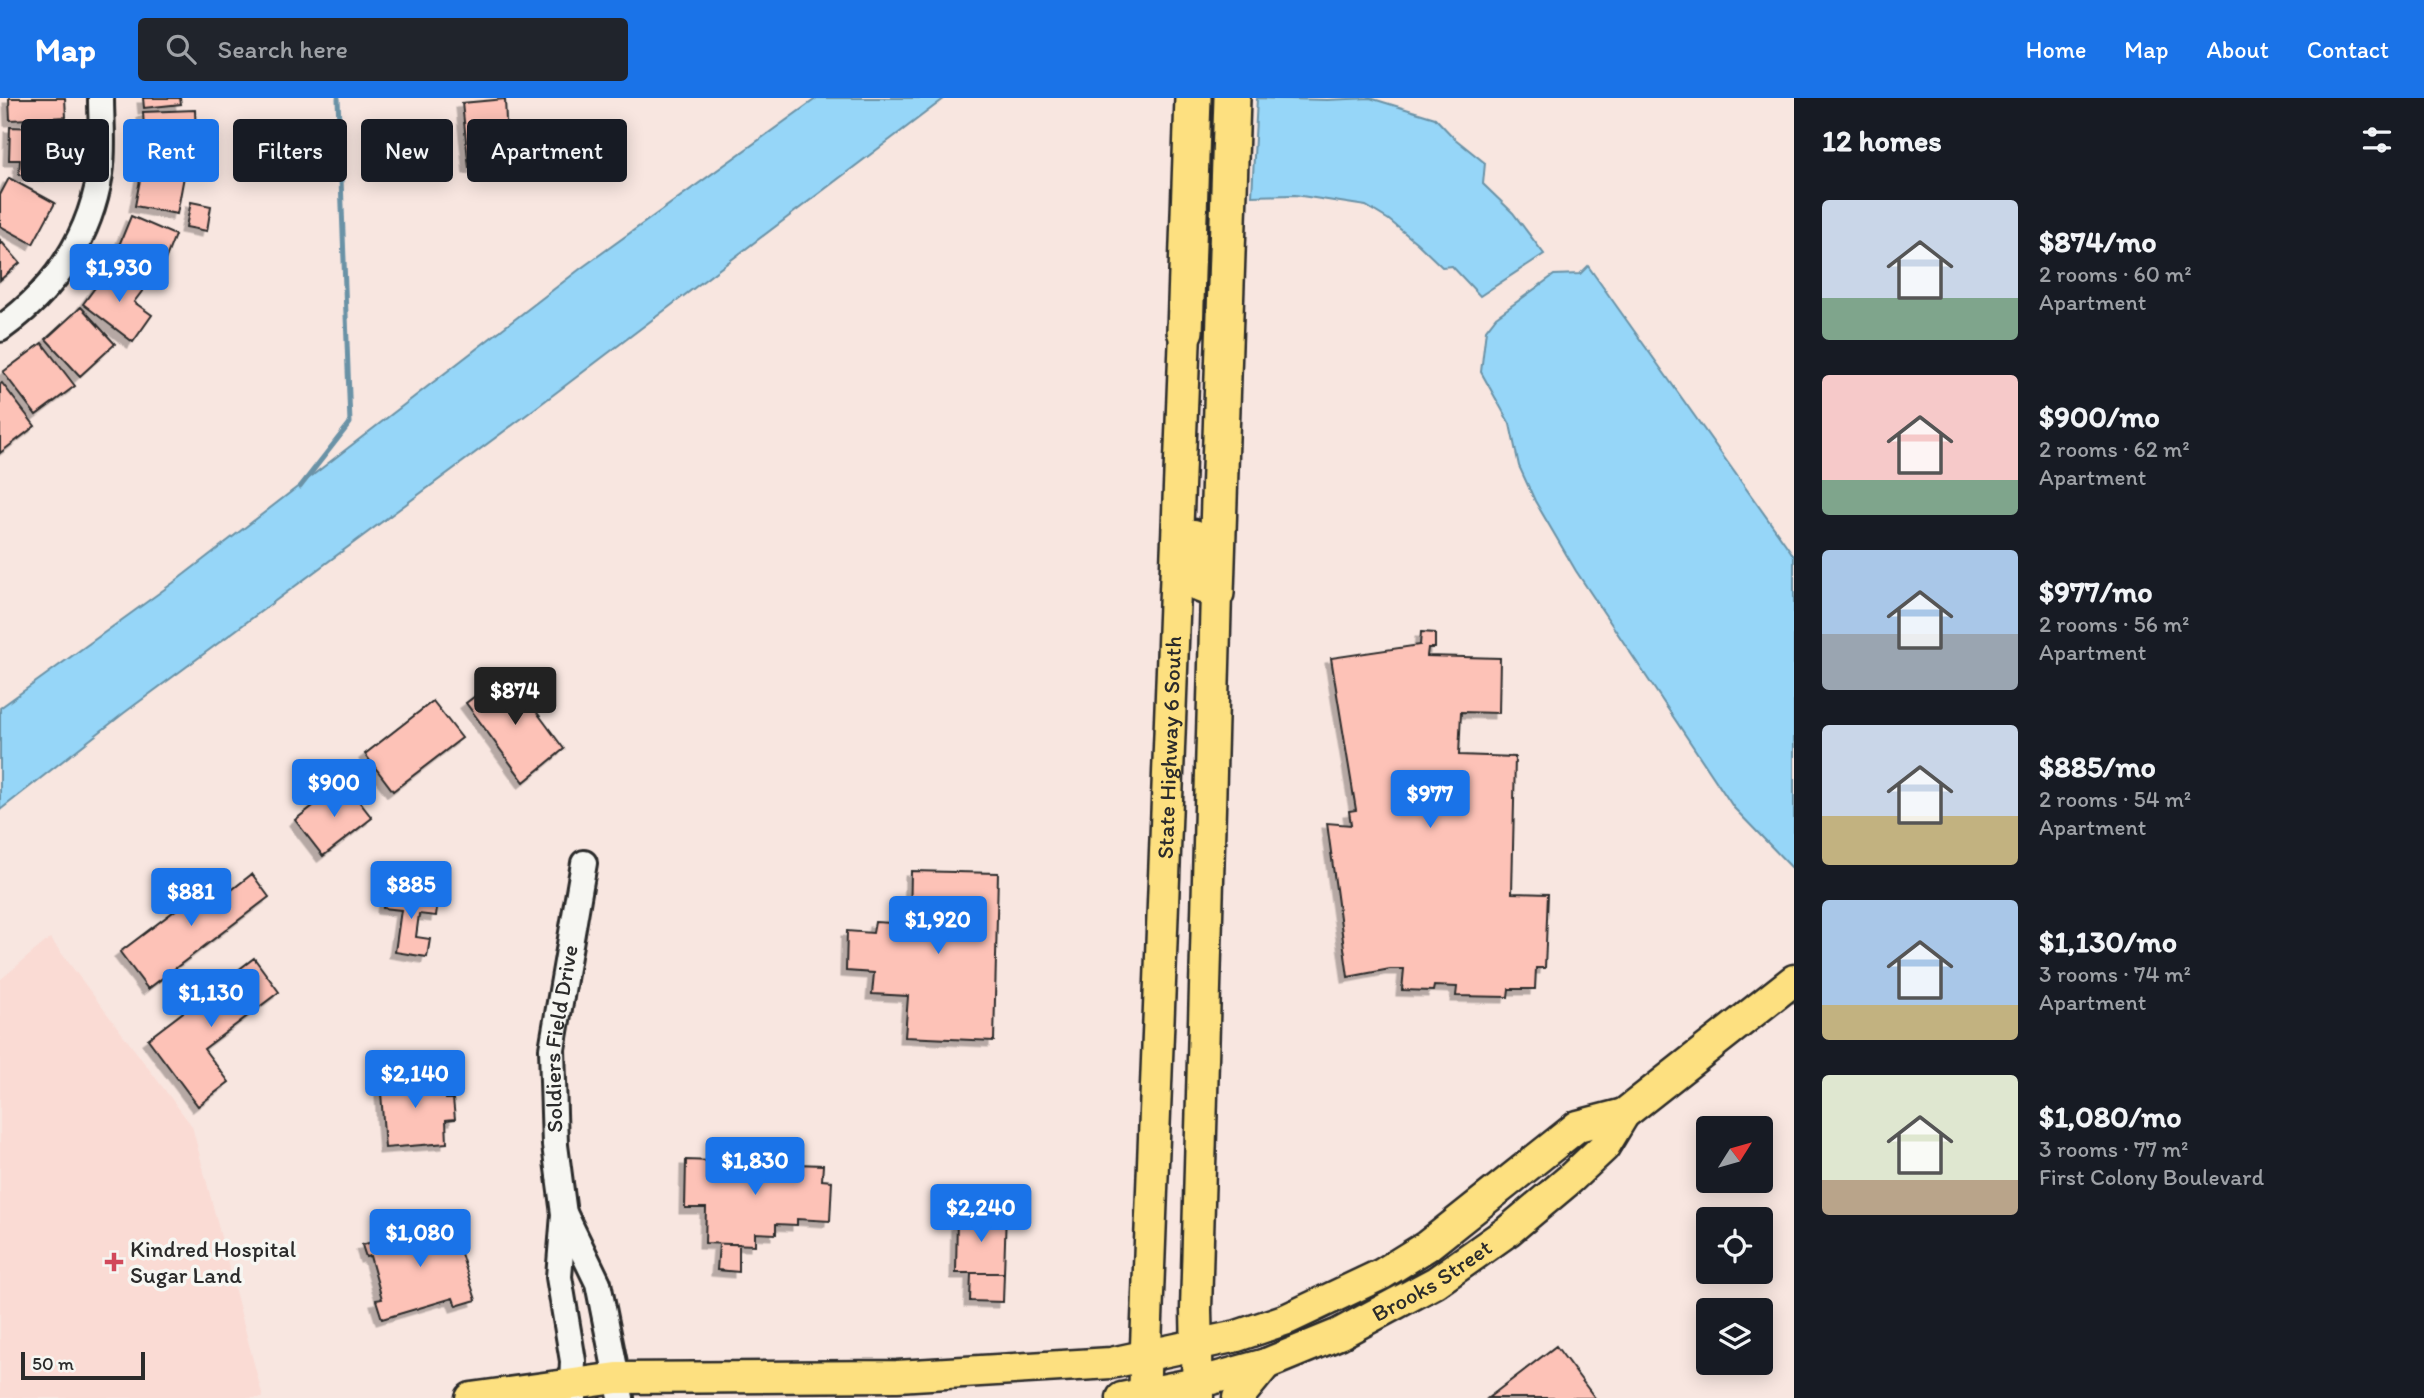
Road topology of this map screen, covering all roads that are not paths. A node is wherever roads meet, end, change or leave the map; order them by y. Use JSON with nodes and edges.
{"nodes":[{"id":1,"x":101,"y":98,"type":"edge"},
{"id":2,"x":1193,"y":98,"type":"edge"},
{"id":3,"x":1233,"y":98,"type":"edge"},
{"id":4,"x":0,"y":329,"type":"edge"},
{"id":5,"x":1185,"y":331,"type":"joint"},
{"id":6,"x":1179,"y":499,"type":"junction"},
{"id":7,"x":1176,"y":591,"type":"junction"},
{"id":8,"x":1216,"y":593,"type":"junction"},
{"id":9,"x":1213,"y":680,"type":"junction"},
{"id":10,"x":584,"y":863,"type":"dead end"},
{"id":11,"x":1794,"y":980,"type":"edge"},
{"id":12,"x":1624,"y":1114,"type":"junction"},
{"id":13,"x":564,"y":1214,"type":"junction"},
{"id":14,"x":1197,"y":1345,"type":"junction"},
{"id":15,"x":1145,"y":1356,"type":"junction"},
{"id":16,"x":1266,"y":1364,"type":"junction"},
{"id":17,"x":619,"y":1388,"type":"edge"},
{"id":18,"x":1197,"y":1391,"type":"edge"},
{"id":19,"x":573,"y":1392,"type":"edge"},
{"id":20,"x":1136,"y":1397,"type":"edge"},
{"id":21,"x":471,"y":1398,"type":"edge"},
{"id":22,"x":1238,"y":1398,"type":"edge"}],
"edges":[{"from":1,"to":4,"type":"street"},
{"from":2,"to":5,"type":"highway","name":"State Highway 6 South"},
{"from":3,"to":8,"type":"highway","name":"State Highway 6 South"},
{"from":5,"to":6,"type":"main road","name":"State Highway 6 South"},
{"from":6,"to":7,"type":"main road","name":"State Highway 6 South"},
{"from":6,"to":8,"type":"main road"},
{"from":7,"to":9,"type":"main road"},
{"from":7,"to":15,"type":"main road","name":"State Highway 6 South"},
{"from":8,"to":9,"type":"main road","name":"State Highway 6 South"},
{"from":9,"to":14,"type":"main road","name":"State Highway 6 South"},
{"from":10,"to":13,"type":"street","name":"Soldiers Field Drive"},
{"from":11,"to":12,"type":"main road","name":"Brooks Street"},
{"from":12,"to":14,"type":"main road","name":"Brooks Street"},
{"from":12,"to":16,"type":"main road","name":"Brooks Street"},
{"from":13,"to":17,"type":"street","name":"Soldiers Field Drive"},
{"from":13,"to":19,"type":"street","name":"Soldiers Field Drive"},
{"from":14,"to":15,"type":"main road","name":"Brooks Street"},
{"from":14,"to":18,"type":"main road","name":"State Highway 6 South"},
{"from":15,"to":17,"type":"main road","name":"Brooks Street"},
{"from":15,"to":20,"type":"main road","name":"State Highway 6 South"},
{"from":16,"to":18,"type":"main road","name":"Brooks Street"},
{"from":16,"to":22,"type":"main road"},
{"from":17,"to":19,"type":"main road","name":"Brooks Street"},
{"from":18,"to":20,"type":"main road","name":"Brooks Street"},
{"from":19,"to":21,"type":"main road","name":"Brooks Street"}]}
